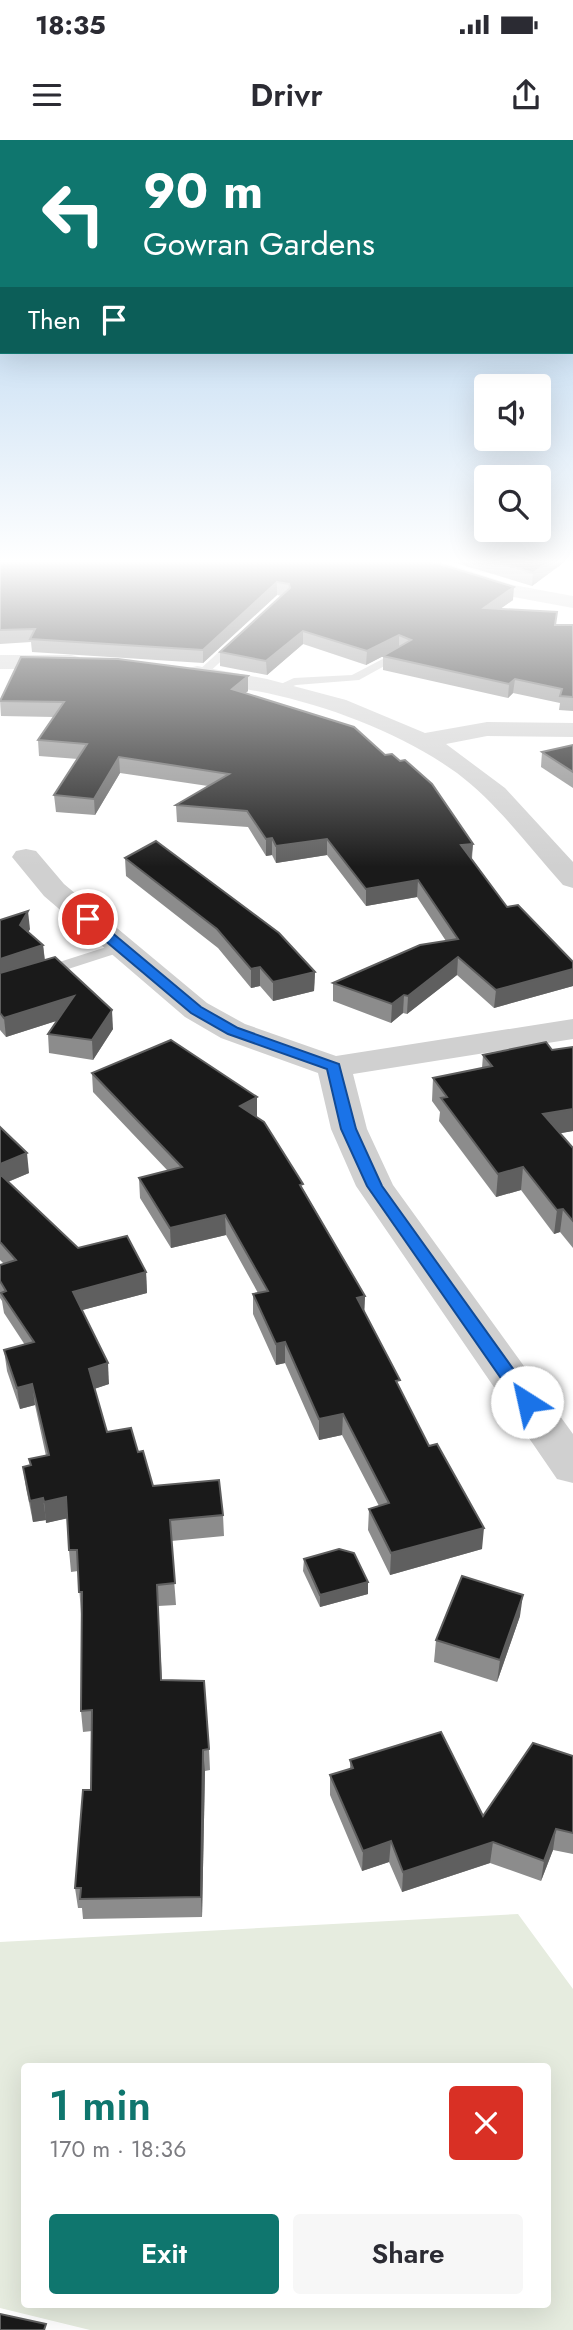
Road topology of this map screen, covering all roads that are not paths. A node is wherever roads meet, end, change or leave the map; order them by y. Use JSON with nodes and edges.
{"nodes":[{"id":1,"x":18,"y":662,"type":"edge"},
{"id":2,"x":214,"y":662,"type":"edge"},
{"id":3,"x":385,"y":662,"type":"edge"},
{"id":4,"x":92,"y":663,"type":"edge"},
{"id":5,"x":169,"y":669,"type":"edge"},
{"id":6,"x":201,"y":674,"type":"junction"},
{"id":7,"x":276,"y":689,"type":"junction"},
{"id":8,"x":573,"y":730,"type":"edge"},
{"id":9,"x":420,"y":741,"type":"junction"},
{"id":10,"x":26,"y":857,"type":"dead end"},
{"id":11,"x":573,"y":879,"type":"edge"},
{"id":12,"x":122,"y":947,"type":"junction"},
{"id":13,"x":0,"y":986,"type":"edge"},
{"id":14,"x":573,"y":1029,"type":"edge"},
{"id":15,"x":334,"y":1067,"type":"junction"},
{"id":16,"x":573,"y":1467,"type":"edge"}],
"edges":[{"from":1,"to":4,"type":"street"},
{"from":2,"to":6,"type":"lane"},
{"from":3,"to":7,"type":"lane"},
{"from":5,"to":6,"type":"street"},
{"from":6,"to":7,"type":"street"},
{"from":7,"to":9,"type":"street"},
{"from":8,"to":9,"type":"street"},
{"from":9,"to":11,"type":"street"},
{"from":10,"to":12,"type":"street"},
{"from":12,"to":13,"type":"lane"},
{"from":12,"to":15,"type":"street"},
{"from":14,"to":15,"type":"street"},
{"from":15,"to":16,"type":"street"}]}
